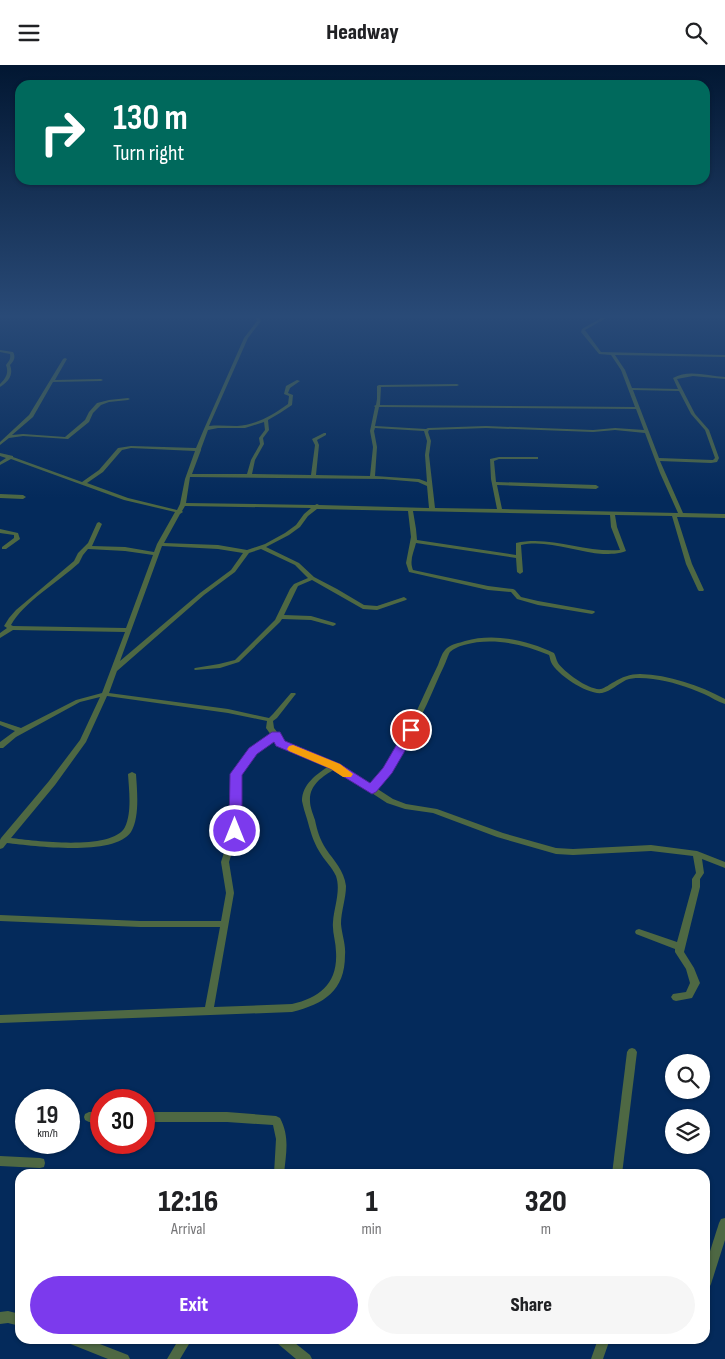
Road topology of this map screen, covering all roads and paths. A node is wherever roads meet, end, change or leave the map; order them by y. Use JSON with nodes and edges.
{"nodes":[{"id":1,"x":54,"y":377,"type":"edge"},
{"id":2,"x":229,"y":377,"type":"edge"},
{"id":3,"x":626,"y":377,"type":"edge"},
{"id":4,"x":676,"y":377,"type":"edge"},
{"id":5,"x":101,"y":380,"type":"dead end"},
{"id":6,"x":52,"y":381,"type":"junction"},
{"id":7,"x":298,"y":381,"type":"dead end"},
{"id":8,"x":457,"y":385,"type":"dead end"},
{"id":9,"x":631,"y":389,"type":"junction"},
{"id":10,"x":681,"y":390,"type":"junction"},
{"id":11,"x":128,"y":399,"type":"dead end"},
{"id":12,"x":376,"y":406,"type":"junction"},
{"id":13,"x":637,"y":408,"type":"junction"},
{"id":14,"x":266,"y":419,"type":"junction"},
{"id":15,"x":244,"y":426,"type":"junction"},
{"id":16,"x":266,"y":427,"type":"junction"},
{"id":17,"x":373,"y":427,"type":"junction"},
{"id":18,"x":206,"y":429,"type":"junction"},
{"id":19,"x":426,"y":430,"type":"junction"},
{"id":20,"x":646,"y":432,"type":"junction"},
{"id":21,"x":324,"y":434,"type":"dead end"},
{"id":22,"x":10,"y":437,"type":"junction"},
{"id":23,"x":0,"y":444,"type":"edge"},
{"id":24,"x":199,"y":450,"type":"junction"},
{"id":25,"x":0,"y":454,"type":"edge"},
{"id":26,"x":11,"y":457,"type":"junction"},
{"id":27,"x":536,"y":458,"type":"dead end"},
{"id":28,"x":658,"y":459,"type":"junction"},
{"id":29,"x":0,"y":464,"type":"edge"},
{"id":30,"x":189,"y":475,"type":"junction"},
{"id":31,"x":249,"y":475,"type":"junction"},
{"id":32,"x":313,"y":477,"type":"junction"},
{"id":33,"x":372,"y":478,"type":"junction"},
{"id":34,"x":430,"y":479,"type":"junction"},
{"id":35,"x":419,"y":481,"type":"junction"},
{"id":36,"x":494,"y":483,"type":"junction"},
{"id":37,"x":82,"y":484,"type":"junction"},
{"id":38,"x":430,"y":485,"type":"junction"},
{"id":39,"x":596,"y":487,"type":"dead end"},
{"id":40,"x":0,"y":496,"type":"edge"},
{"id":41,"x":23,"y":497,"type":"dead end"},
{"id":42,"x":317,"y":507,"type":"junction"},
{"id":43,"x":181,"y":508,"type":"junction"},
{"id":44,"x":410,"y":509,"type":"junction"},
{"id":45,"x":432,"y":509,"type":"junction"},
{"id":46,"x":500,"y":511,"type":"junction"},
{"id":47,"x":612,"y":514,"type":"junction"},
{"id":48,"x":681,"y":514,"type":"junction"},
{"id":49,"x":674,"y":515,"type":"junction"},
{"id":50,"x":725,"y":516,"type":"edge"},
{"id":51,"x":99,"y":524,"type":"dead end"},
{"id":52,"x":0,"y":531,"type":"edge"},
{"id":53,"x":414,"y":541,"type":"junction"},
{"id":54,"x":160,"y":544,"type":"junction"},
{"id":55,"x":88,"y":547,"type":"junction"},
{"id":56,"x":262,"y":547,"type":"junction"},
{"id":57,"x":4,"y":548,"type":"dead end"},
{"id":58,"x":247,"y":553,"type":"junction"},
{"id":59,"x":156,"y":554,"type":"junction"},
{"id":60,"x":518,"y":557,"type":"junction"},
{"id":61,"x":520,"y":572,"type":"dead end"},
{"id":62,"x":312,"y":578,"type":"junction"},
{"id":63,"x":700,"y":590,"type":"dead end"},
{"id":64,"x":404,"y":599,"type":"dead end"},
{"id":65,"x":592,"y":612,"type":"dead end"},
{"id":66,"x":281,"y":617,"type":"junction"},
{"id":67,"x":333,"y":624,"type":"dead end"},
{"id":68,"x":12,"y":628,"type":"junction"},
{"id":69,"x":128,"y":629,"type":"junction"},
{"id":70,"x":0,"y":636,"type":"edge"},
{"id":71,"x":197,"y":669,"type":"dead end"},
{"id":72,"x":114,"y":670,"type":"junction"},
{"id":73,"x":106,"y":694,"type":"junction"},
{"id":74,"x":293,"y":694,"type":"dead end"},
{"id":75,"x":725,"y":702,"type":"edge"},
{"id":76,"x":270,"y":720,"type":"junction"},
{"id":77,"x":0,"y":723,"type":"edge"},
{"id":78,"x":21,"y":731,"type":"junction"},
{"id":79,"x":276,"y":735,"type":"junction"},
{"id":80,"x":0,"y":746,"type":"edge"},
{"id":81,"x":335,"y":766,"type":"junction"},
{"id":82,"x":132,"y":774,"type":"dead end"},
{"id":83,"x":372,"y":789,"type":"junction"},
{"id":84,"x":2,"y":843,"type":"edge"},
{"id":85,"x":697,"y":855,"type":"junction"},
{"id":86,"x":725,"y":865,"type":"edge"},
{"id":87,"x":0,"y":918,"type":"edge"},
{"id":88,"x":225,"y":924,"type":"junction"},
{"id":89,"x":640,"y":932,"type":"dead end"},
{"id":90,"x":680,"y":947,"type":"junction"},
{"id":91,"x":676,"y":997,"type":"dead end"},
{"id":92,"x":209,"y":1011,"type":"junction"},
{"id":93,"x":0,"y":1019,"type":"edge"},
{"id":94,"x":632,"y":1052,"type":"dead end"},
{"id":95,"x":155,"y":1117,"type":"edge"},
{"id":96,"x":0,"y":1161,"type":"edge"},
{"id":97,"x":40,"y":1163,"type":"dead end"},
{"id":98,"x":279,"y":1169,"type":"edge"},
{"id":99,"x":618,"y":1169,"type":"edge"},
{"id":100,"x":725,"y":1223,"type":"edge"},
{"id":101,"x":710,"y":1253,"type":"edge"},
{"id":102,"x":0,"y":1318,"type":"edge"},
{"id":103,"x":15,"y":1319,"type":"edge"},
{"id":104,"x":85,"y":1344,"type":"edge"},
{"id":105,"x":183,"y":1344,"type":"edge"},
{"id":106,"x":287,"y":1344,"type":"edge"},
{"id":107,"x":602,"y":1344,"type":"edge"},
{"id":108,"x":124,"y":1359,"type":"edge"},
{"id":109,"x":173,"y":1359,"type":"edge"},
{"id":110,"x":306,"y":1359,"type":"edge"},
{"id":111,"x":597,"y":1359,"type":"edge"}],
"edges":[{"from":1,"to":6,"type":"street"},
{"from":2,"to":18,"type":"street"},
{"from":3,"to":9,"type":"street"},
{"from":4,"to":10,"type":"street"},
{"from":5,"to":6,"type":"street"},
{"from":6,"to":22,"type":"street"},
{"from":7,"to":14,"type":"street"},
{"from":8,"to":12,"type":"street"},
{"from":9,"to":10,"type":"street"},
{"from":9,"to":13,"type":"street"},
{"from":10,"to":28,"type":"street"},
{"from":11,"to":22,"type":"street"},
{"from":12,"to":13,"type":"street"},
{"from":12,"to":17,"type":"street"},
{"from":13,"to":20,"type":"street"},
{"from":14,"to":15,"type":"street"},
{"from":14,"to":16,"type":"street"},
{"from":15,"to":16,"type":"street"},
{"from":15,"to":18,"type":"street"},
{"from":16,"to":31,"type":"street"},
{"from":17,"to":19,"type":"street"},
{"from":17,"to":33,"type":"street"},
{"from":18,"to":24,"type":"street"},
{"from":19,"to":20,"type":"street"},
{"from":19,"to":34,"type":"street"},
{"from":20,"to":28,"type":"street"},
{"from":21,"to":32,"type":"street"},
{"from":22,"to":23,"type":"street"},
{"from":24,"to":30,"type":"street"},
{"from":24,"to":37,"type":"street"},
{"from":25,"to":26,"type":"street"},
{"from":26,"to":29,"type":"street"},
{"from":26,"to":37,"type":"street"},
{"from":27,"to":36,"type":"street"},
{"from":28,"to":48,"type":"street"},
{"from":30,"to":31,"type":"street"},
{"from":30,"to":43,"type":"street"},
{"from":31,"to":32,"type":"street"},
{"from":32,"to":33,"type":"street"},
{"from":33,"to":35,"type":"street"},
{"from":34,"to":35,"type":"street"},
{"from":34,"to":38,"type":"street"},
{"from":35,"to":38,"type":"street"},
{"from":36,"to":39,"type":"street"},
{"from":36,"to":46,"type":"street"},
{"from":37,"to":43,"type":"street"},
{"from":38,"to":45,"type":"street"},
{"from":40,"to":41,"type":"street"},
{"from":42,"to":43,"type":"street"},
{"from":42,"to":44,"type":"street"},
{"from":42,"to":56,"type":"street"},
{"from":43,"to":54,"type":"street"},
{"from":44,"to":45,"type":"street"},
{"from":44,"to":53,"type":"street"},
{"from":45,"to":46,"type":"street"},
{"from":46,"to":47,"type":"street"},
{"from":47,"to":49,"type":"street"},
{"from":47,"to":60,"type":"street"},
{"from":48,"to":49,"type":"street"},
{"from":48,"to":50,"type":"street"},
{"from":49,"to":63,"type":"street"},
{"from":51,"to":55,"type":"street"},
{"from":52,"to":57,"type":"street"},
{"from":53,"to":60,"type":"street"},
{"from":53,"to":65,"type":"street"},
{"from":54,"to":58,"type":"street"},
{"from":54,"to":59,"type":"street"},
{"from":55,"to":59,"type":"street"},
{"from":55,"to":68,"type":"street"},
{"from":56,"to":58,"type":"street"},
{"from":56,"to":62,"type":"street"},
{"from":58,"to":72,"type":"street"},
{"from":59,"to":69,"type":"street"},
{"from":60,"to":61,"type":"street"},
{"from":62,"to":64,"type":"street"},
{"from":62,"to":66,"type":"street"},
{"from":66,"to":67,"type":"street"},
{"from":66,"to":71,"type":"street"},
{"from":68,"to":69,"type":"street"},
{"from":68,"to":70,"type":"street"},
{"from":69,"to":72,"type":"street"},
{"from":72,"to":73,"type":"street"},
{"from":73,"to":76,"type":"street"},
{"from":73,"to":78,"type":"street"},
{"from":73,"to":84,"type":"street"},
{"from":74,"to":76,"type":"street"},
{"from":75,"to":83,"type":"street"},
{"from":76,"to":79,"type":"street"},
{"from":77,"to":78,"type":"street"},
{"from":78,"to":80,"type":"street"},
{"from":79,"to":81,"type":"street"},
{"from":79,"to":88,"type":"street"},
{"from":81,"to":83,"type":"street"},
{"from":81,"to":92,"type":"street"},
{"from":82,"to":84,"type":"street"},
{"from":83,"to":85,"type":"street"},
{"from":85,"to":86,"type":"street"},
{"from":85,"to":90,"type":"street"},
{"from":87,"to":88,"type":"street"},
{"from":88,"to":92,"type":"street"},
{"from":89,"to":90,"type":"street"},
{"from":90,"to":91,"type":"street"},
{"from":92,"to":93,"type":"street"},
{"from":94,"to":99,"type":"street"},
{"from":95,"to":98,"type":"street"},
{"from":96,"to":97,"type":"street"},
{"from":100,"to":101,"type":"street"},
{"from":102,"to":103,"type":"street"},
{"from":104,"to":108,"type":"street"},
{"from":105,"to":109,"type":"street"},
{"from":106,"to":110,"type":"street"},
{"from":107,"to":111,"type":"street"}]}
